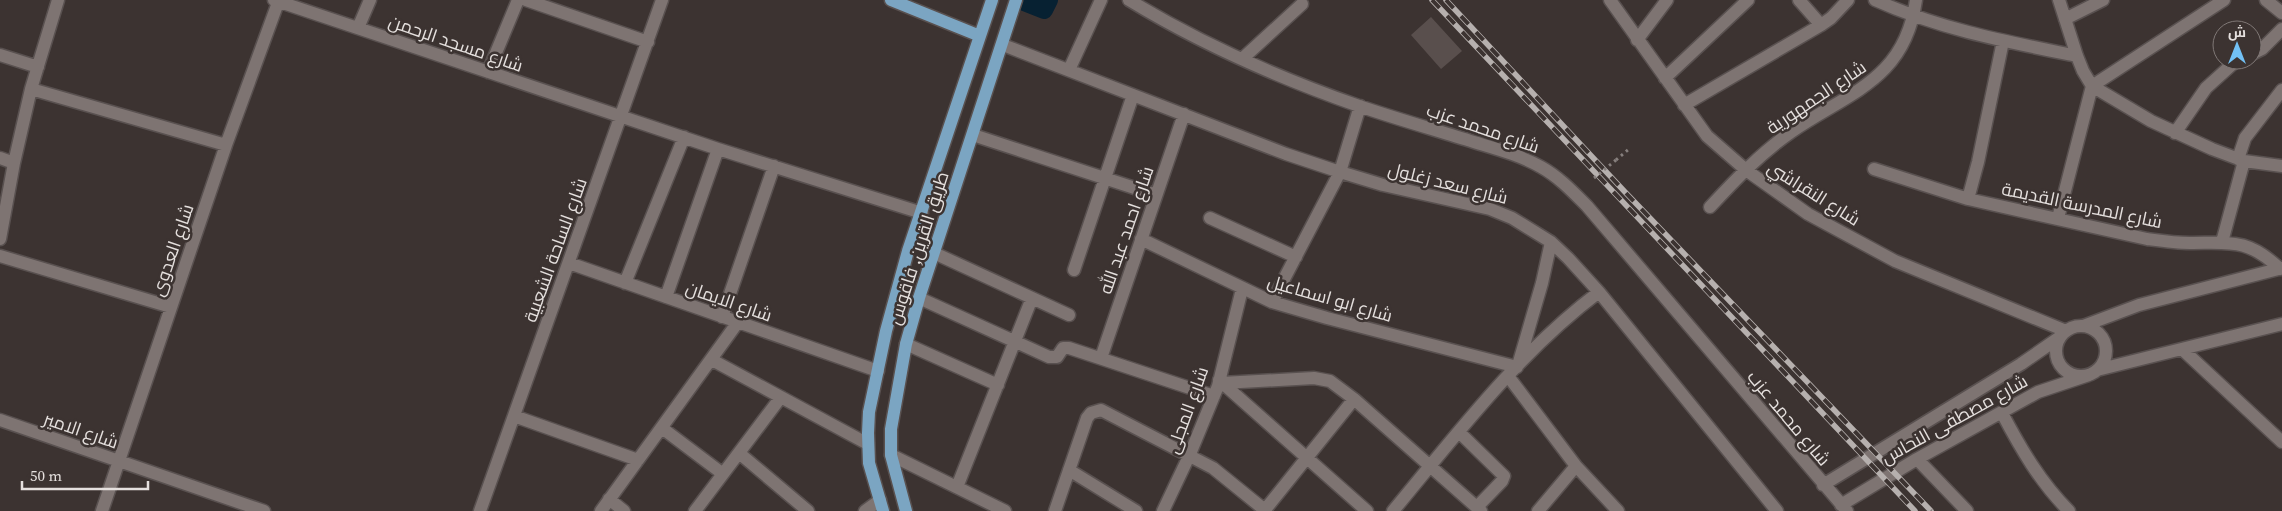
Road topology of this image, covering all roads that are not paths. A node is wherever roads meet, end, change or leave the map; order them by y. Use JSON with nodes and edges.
{"nodes":[{"id":1,"x":58,"y":0,"type":"edge"},
{"id":2,"x":277,"y":0,"type":"edge"},
{"id":3,"x":370,"y":0,"type":"edge"},
{"id":4,"x":518,"y":0,"type":"edge"},
{"id":5,"x":526,"y":0,"type":"edge"},
{"id":6,"x":662,"y":0,"type":"edge"},
{"id":7,"x":891,"y":0,"type":"edge"},
{"id":8,"x":992,"y":0,"type":"edge"},
{"id":9,"x":1016,"y":0,"type":"edge"},
{"id":10,"x":1101,"y":0,"type":"edge"},
{"id":11,"x":1129,"y":0,"type":"edge"},
{"id":12,"x":1610,"y":0,"type":"edge"},
{"id":13,"x":1667,"y":0,"type":"edge"},
{"id":14,"x":1747,"y":0,"type":"edge"},
{"id":15,"x":1799,"y":0,"type":"edge"},
{"id":16,"x":1848,"y":0,"type":"edge"},
{"id":17,"x":1875,"y":0,"type":"edge"},
{"id":18,"x":1916,"y":0,"type":"edge"},
{"id":19,"x":2060,"y":0,"type":"edge"},
{"id":20,"x":2103,"y":0,"type":"edge"},
{"id":21,"x":2224,"y":0,"type":"edge"},
{"id":22,"x":2266,"y":0,"type":"edge"},
{"id":23,"x":1302,"y":4,"type":"dead end"},
{"id":24,"x":2282,"y":13,"type":"edge"},
{"id":25,"x":1914,"y":16,"type":"junction"},
{"id":26,"x":2065,"y":19,"type":"junction"},
{"id":27,"x":1821,"y":25,"type":"junction"},
{"id":28,"x":358,"y":28,"type":"junction"},
{"id":29,"x":2282,"y":29,"type":"edge"},
{"id":30,"x":980,"y":36,"type":"junction"},
{"id":31,"x":1637,"y":40,"type":"junction"},
{"id":32,"x":2003,"y":41,"type":"junction"},
{"id":33,"x":648,"y":42,"type":"junction"},
{"id":34,"x":1003,"y":45,"type":"junction"},
{"id":35,"x":2262,"y":49,"type":"edge"},
{"id":36,"x":0,"y":55,"type":"edge"},
{"id":37,"x":2077,"y":56,"type":"junction"},
{"id":38,"x":1242,"y":59,"type":"junction"},
{"id":39,"x":38,"y":67,"type":"junction"},
{"id":40,"x":1069,"y":70,"type":"junction"},
{"id":41,"x":2224,"y":70,"type":"edge"},
{"id":42,"x":488,"y":72,"type":"junction"},
{"id":43,"x":1665,"y":78,"type":"junction"},
{"id":44,"x":2092,"y":86,"type":"junction"},
{"id":45,"x":32,"y":89,"type":"junction"},
{"id":46,"x":2282,"y":90,"type":"edge"},
{"id":47,"x":1133,"y":95,"type":"junction"},
{"id":48,"x":1360,"y":106,"type":"junction"},
{"id":49,"x":1684,"y":106,"type":"junction"},
{"id":50,"x":1184,"y":114,"type":"junction"},
{"id":51,"x":622,"y":117,"type":"junction"},
{"id":52,"x":2175,"y":133,"type":"junction"},
{"id":53,"x":973,"y":134,"type":"junction"},
{"id":54,"x":684,"y":137,"type":"junction"},
{"id":55,"x":226,"y":146,"type":"junction"},
{"id":56,"x":718,"y":149,"type":"junction"},
{"id":57,"x":0,"y":158,"type":"edge"},
{"id":58,"x":2241,"y":160,"type":"junction"},
{"id":59,"x":14,"y":163,"type":"junction"},
{"id":60,"x":774,"y":166,"type":"junction"},
{"id":61,"x":2282,"y":166,"type":"edge"},
{"id":62,"x":1746,"y":170,"type":"junction"},
{"id":63,"x":1874,"y":170,"type":"dead end"},
{"id":64,"x":1340,"y":172,"type":"junction"},
{"id":65,"x":1104,"y":178,"type":"junction"},
{"id":66,"x":1156,"y":196,"type":"junction"},
{"id":67,"x":1968,"y":199,"type":"junction"},
{"id":68,"x":1710,"y":207,"type":"dead end"},
{"id":69,"x":922,"y":213,"type":"junction"},
{"id":70,"x":1210,"y":218,"type":"dead end"},
{"id":71,"x":2058,"y":218,"type":"junction"},
{"id":72,"x":1141,"y":238,"type":"junction"},
{"id":73,"x":0,"y":239,"type":"edge"},
{"id":74,"x":1551,"y":242,"type":"junction"},
{"id":75,"x":2222,"y":242,"type":"junction"},
{"id":76,"x":934,"y":253,"type":"junction"},
{"id":77,"x":0,"y":256,"type":"edge"},
{"id":78,"x":1296,"y":257,"type":"junction"},
{"id":79,"x":569,"y":263,"type":"junction"},
{"id":80,"x":2281,"y":269,"type":"edge"},
{"id":81,"x":1074,"y":270,"type":"dead end"},
{"id":82,"x":625,"y":283,"type":"junction"},
{"id":83,"x":1242,"y":289,"type":"junction"},
{"id":84,"x":1599,"y":292,"type":"junction"},
{"id":85,"x":666,"y":297,"type":"junction"},
{"id":86,"x":918,"y":298,"type":"junction"},
{"id":87,"x":1032,"y":298,"type":"junction"},
{"id":88,"x":1272,"y":302,"type":"junction"},
{"id":89,"x":171,"y":307,"type":"junction"},
{"id":90,"x":1069,"y":314,"type":"dead end"},
{"id":91,"x":722,"y":317,"type":"junction"},
{"id":92,"x":738,"y":322,"type":"junction"},
{"id":93,"x":2282,"y":324,"type":"edge"},
{"id":94,"x":2083,"y":326,"type":"junction"},
{"id":95,"x":2063,"y":334,"type":"junction"},
{"id":96,"x":1015,"y":341,"type":"junction"},
{"id":97,"x":906,"y":344,"type":"junction"},
{"id":98,"x":2182,"y":349,"type":"junction"},
{"id":99,"x":1101,"y":358,"type":"junction"},
{"id":100,"x":712,"y":360,"type":"junction"},
{"id":101,"x":1517,"y":366,"type":"junction"},
{"id":102,"x":878,"y":371,"type":"junction"},
{"id":103,"x":2093,"y":373,"type":"junction"},
{"id":104,"x":1508,"y":376,"type":"junction"},
{"id":105,"x":1221,"y":381,"type":"junction"},
{"id":106,"x":998,"y":385,"type":"junction"},
{"id":107,"x":1214,"y":396,"type":"junction"},
{"id":108,"x":781,"y":397,"type":"junction"},
{"id":109,"x":1354,"y":399,"type":"junction"},
{"id":110,"x":2002,"y":413,"type":"junction"},
{"id":111,"x":514,"y":416,"type":"junction"},
{"id":112,"x":0,"y":420,"type":"edge"},
{"id":113,"x":662,"y":428,"type":"junction"},
{"id":114,"x":1460,"y":433,"type":"junction"},
{"id":115,"x":2282,"y":442,"type":"edge"},
{"id":116,"x":868,"y":444,"type":"junction"},
{"id":117,"x":739,"y":453,"type":"junction"},
{"id":118,"x":1190,"y":454,"type":"junction"},
{"id":119,"x":892,"y":455,"type":"junction"},
{"id":120,"x":1307,"y":458,"type":"junction"},
{"id":121,"x":1917,"y":459,"type":"junction"},
{"id":122,"x":638,"y":460,"type":"junction"},
{"id":123,"x":117,"y":461,"type":"junction"},
{"id":124,"x":1431,"y":466,"type":"junction"},
{"id":125,"x":1576,"y":466,"type":"junction"},
{"id":126,"x":1069,"y":470,"type":"junction"},
{"id":127,"x":723,"y":474,"type":"junction"},
{"id":128,"x":1823,"y":485,"type":"junction"},
{"id":129,"x":957,"y":487,"type":"junction"},
{"id":130,"x":610,"y":499,"type":"junction"},
{"id":131,"x":882,"y":505,"type":"edge"},
{"id":132,"x":1844,"y":508,"type":"edge"},
{"id":133,"x":998,"y":509,"type":"edge"},
{"id":134,"x":1772,"y":509,"type":"edge"},
{"id":135,"x":1479,"y":510,"type":"edge"},
{"id":136,"x":102,"y":511,"type":"edge"},
{"id":137,"x":264,"y":511,"type":"edge"},
{"id":138,"x":480,"y":511,"type":"edge"},
{"id":139,"x":601,"y":511,"type":"edge"},
{"id":140,"x":624,"y":511,"type":"edge"},
{"id":141,"x":695,"y":511,"type":"edge"},
{"id":142,"x":808,"y":511,"type":"edge"},
{"id":143,"x":865,"y":511,"type":"edge"},
{"id":144,"x":906,"y":511,"type":"edge"},
{"id":145,"x":1055,"y":511,"type":"edge"},
{"id":146,"x":1136,"y":511,"type":"edge"},
{"id":147,"x":1164,"y":511,"type":"edge"},
{"id":148,"x":1265,"y":511,"type":"edge"},
{"id":149,"x":1367,"y":511,"type":"edge"},
{"id":150,"x":1394,"y":511,"type":"edge"},
{"id":151,"x":1538,"y":511,"type":"edge"},
{"id":152,"x":1618,"y":511,"type":"edge"},
{"id":153,"x":1967,"y":511,"type":"edge"},
{"id":154,"x":2069,"y":511,"type":"edge"}],
"edges":[{"from":1,"to":39,"type":"street"},
{"from":2,"to":28,"type":"street","name":"شارع مسجد الرحمن"},
{"from":2,"to":55,"type":"street","name":"شارع العدوى"},
{"from":3,"to":28,"type":"street"},
{"from":4,"to":42,"type":"street"},
{"from":5,"to":33,"type":"street"},
{"from":6,"to":33,"type":"street","name":"شارع الساحة الشعبية"},
{"from":7,"to":30,"type":"main road"},
{"from":8,"to":30,"type":"main road","name":"طريق القرين, فاقوس"},
{"from":9,"to":34,"type":"main road","name":"طريق القرين, فاقوس"},
{"from":10,"to":40,"type":"street"},
{"from":11,"to":38,"type":"street","name":"شارع محمد عزب"},
{"from":12,"to":31,"type":"street","name":"شارع النقراشي"},
{"from":13,"to":31,"type":"street"},
{"from":14,"to":43,"type":"street"},
{"from":15,"to":27,"type":"street"},
{"from":16,"to":27,"type":"street"},
{"from":17,"to":25,"type":"street"},
{"from":18,"to":25,"type":"street","name":"شارع الجمهورية"},
{"from":19,"to":26,"type":"street"},
{"from":20,"to":26,"type":"street"},
{"from":21,"to":44,"type":"street"},
{"from":22,"to":24,"type":"street"},
{"from":23,"to":38,"type":"street"},
{"from":25,"to":32,"type":"street"},
{"from":25,"to":62,"type":"street","name":"شارع الجمهورية"},
{"from":26,"to":37,"type":"street"},
{"from":27,"to":49,"type":"street"},
{"from":28,"to":42,"type":"street","name":"شارع مسجد الرحمن"},
{"from":29,"to":35,"type":"street"},
{"from":30,"to":69,"type":"main road","name":"طريق القرين, فاقوس"},
{"from":31,"to":43,"type":"street","name":"شارع النقراشي"},
{"from":32,"to":37,"type":"street"},
{"from":32,"to":67,"type":"street"},
{"from":33,"to":51,"type":"street","name":"شارع الساحة الشعبية"},
{"from":34,"to":40,"type":"street","name":"شارع سعد زغلول"},
{"from":34,"to":53,"type":"main road","name":"طريق القرين, فاقوس"},
{"from":36,"to":39,"type":"street"},
{"from":37,"to":44,"type":"street"},
{"from":38,"to":48,"type":"street","name":"شارع محمد عزب"},
{"from":39,"to":45,"type":"street"},
{"from":40,"to":47,"type":"street","name":"شارع سعد زغلول"},
{"from":41,"to":52,"type":"street"},
{"from":42,"to":51,"type":"street","name":"شارع مسجد الرحمن"},
{"from":43,"to":49,"type":"street","name":"شارع النقراشي"},
{"from":44,"to":52,"type":"street"},
{"from":44,"to":71,"type":"street"},
{"from":45,"to":55,"type":"street"},
{"from":45,"to":59,"type":"street"},
{"from":46,"to":58,"type":"street"},
{"from":47,"to":50,"type":"street","name":"شارع سعد زغلول"},
{"from":47,"to":65,"type":"street"},
{"from":48,"to":64,"type":"street"},
{"from":48,"to":128,"type":"street","name":"شارع محمد عزب"},
{"from":49,"to":62,"type":"street","name":"شارع النقراشي"},
{"from":50,"to":64,"type":"street","name":"شارع سعد زغلول"},
{"from":50,"to":66,"type":"street","name":"شارع احمد عبد الله"},
{"from":51,"to":54,"type":"street","name":"شارع مسجد الرحمن"},
{"from":51,"to":79,"type":"street","name":"شارع الساحة الشعبية"},
{"from":52,"to":58,"type":"street"},
{"from":53,"to":65,"type":"street"},
{"from":53,"to":76,"type":"main road","name":"طريق القرين, فاقوس"},
{"from":54,"to":56,"type":"street","name":"شارع مسجد الرحمن"},
{"from":54,"to":82,"type":"street"},
{"from":55,"to":89,"type":"street","name":"شارع العدوى"},
{"from":56,"to":60,"type":"street","name":"شارع مسجد الرحمن"},
{"from":56,"to":85,"type":"street"},
{"from":57,"to":59,"type":"street"},
{"from":58,"to":61,"type":"street"},
{"from":58,"to":75,"type":"street"},
{"from":59,"to":73,"type":"street"},
{"from":60,"to":69,"type":"street","name":"شارع مسجد الرحمن"},
{"from":60,"to":91,"type":"street"},
{"from":62,"to":68,"type":"street","name":"شارع الجمهورية"},
{"from":62,"to":95,"type":"street","name":"شارع النقراشي"},
{"from":63,"to":67,"type":"street","name":"شارع المدرسة القديمة"},
{"from":64,"to":74,"type":"street","name":"شارع سعد زغلول"},
{"from":64,"to":78,"type":"street"},
{"from":65,"to":66,"type":"street"},
{"from":65,"to":81,"type":"street"},
{"from":66,"to":72,"type":"street","name":"شارع احمد عبد الله"},
{"from":67,"to":71,"type":"street","name":"شارع المدرسة القديمة"},
{"from":69,"to":102,"type":"main road","name":"طريق القرين, فاقوس"},
{"from":70,"to":78,"type":"street"},
{"from":71,"to":75,"type":"street","name":"شارع المدرسة القديمة"},
{"from":72,"to":83,"type":"street","name":"شارع ابو اسماعيل"},
{"from":72,"to":99,"type":"street","name":"شارع احمد عبد الله"},
{"from":74,"to":84,"type":"street","name":"شارع سعد زغلول"},
{"from":74,"to":101,"type":"street"},
{"from":75,"to":80,"type":"street","name":"شارع المدرسة القديمة"},
{"from":76,"to":86,"type":"main road","name":"طريق القرين, فاقوس"},
{"from":76,"to":87,"type":"street"},
{"from":77,"to":89,"type":"street"},
{"from":78,"to":88,"type":"street"},
{"from":79,"to":82,"type":"street","name":"شارع الايمان"},
{"from":79,"to":111,"type":"street","name":"شارع الساحة الشعبية"},
{"from":80,"to":94,"type":"street"},
{"from":82,"to":85,"type":"street","name":"شارع الايمان"},
{"from":83,"to":88,"type":"street","name":"شارع ابو اسماعيل"},
{"from":83,"to":105,"type":"street","name":"شارع المجلى"},
{"from":84,"to":101,"type":"street"},
{"from":84,"to":134,"type":"street","name":"شارع سعد زغلول"},
{"from":85,"to":91,"type":"street","name":"شارع الايمان"},
{"from":86,"to":96,"type":"street"},
{"from":86,"to":97,"type":"main road","name":"طريق القرين, فاقوس"},
{"from":87,"to":90,"type":"street"},
{"from":87,"to":96,"type":"street"},
{"from":88,"to":101,"type":"street","name":"شارع ابو اسماعيل"},
{"from":89,"to":123,"type":"street","name":"شارع العدوى"},
{"from":91,"to":92,"type":"street","name":"شارع الايمان"},
{"from":92,"to":100,"type":"street"},
{"from":92,"to":102,"type":"street","name":"شارع الايمان"},
{"from":93,"to":98,"type":"street","name":"شارع مصطفى النحاس"},
{"from":94,"to":95,"type":"street"},
{"from":94,"to":103,"type":"street"},
{"from":95,"to":103,"type":"street"},
{"from":95,"to":128,"type":"street","name":"شارع مصطفى النحاس"},
{"from":96,"to":99,"type":"street"},
{"from":96,"to":106,"type":"street"},
{"from":97,"to":106,"type":"street"},
{"from":97,"to":119,"type":"main road","name":"طريق القرين, فاقوس"},
{"from":98,"to":103,"type":"street","name":"شارع مصطفى النحاس"},
{"from":98,"to":115,"type":"street"},
{"from":99,"to":107,"type":"street"},
{"from":100,"to":108,"type":"street"},
{"from":100,"to":113,"type":"street"},
{"from":101,"to":104,"type":"street"},
{"from":102,"to":116,"type":"main road","name":"طريق القرين, فاقوس"},
{"from":103,"to":110,"type":"street","name":"شارع مصطفى النحاس"},
{"from":104,"to":114,"type":"street"},
{"from":104,"to":125,"type":"street"},
{"from":105,"to":107,"type":"street","name":"شارع المجلى"},
{"from":105,"to":109,"type":"street"},
{"from":105,"to":120,"type":"street"},
{"from":106,"to":129,"type":"street"},
{"from":107,"to":118,"type":"street","name":"شارع المجلى"},
{"from":108,"to":116,"type":"street"},
{"from":108,"to":117,"type":"street"},
{"from":109,"to":120,"type":"street"},
{"from":109,"to":124,"type":"street"},
{"from":110,"to":121,"type":"street","name":"شارع مصطفى النحاس"},
{"from":110,"to":154,"type":"street"},
{"from":111,"to":122,"type":"street"},
{"from":111,"to":138,"type":"street","name":"شارع الساحة الشعبية"},
{"from":112,"to":123,"type":"street","name":"شارع الامير"},
{"from":113,"to":122,"type":"street"},
{"from":113,"to":127,"type":"street"},
{"from":114,"to":124,"type":"street"},
{"from":114,"to":135,"type":"street"},
{"from":116,"to":131,"type":"main road","name":"طريق القرين, فاقوس"},
{"from":117,"to":127,"type":"street"},
{"from":117,"to":142,"type":"street"},
{"from":118,"to":126,"type":"street"},
{"from":118,"to":147,"type":"street","name":"شارع المجلى"},
{"from":118,"to":148,"type":"street"},
{"from":119,"to":129,"type":"street"},
{"from":119,"to":144,"type":"main road","name":"طريق القرين, فاقوس"},
{"from":120,"to":148,"type":"street"},
{"from":120,"to":149,"type":"street"},
{"from":121,"to":132,"type":"street","name":"شارع مصطفى النحاس"},
{"from":121,"to":153,"type":"street"},
{"from":122,"to":130,"type":"street"},
{"from":123,"to":136,"type":"street","name":"شارع العدوى"},
{"from":123,"to":137,"type":"street","name":"شارع الامير"},
{"from":124,"to":135,"type":"street"},
{"from":124,"to":150,"type":"street"},
{"from":125,"to":151,"type":"street"},
{"from":125,"to":152,"type":"street"},
{"from":126,"to":145,"type":"street"},
{"from":126,"to":146,"type":"street"},
{"from":127,"to":141,"type":"street"},
{"from":128,"to":132,"type":"street","name":"شارع محمد عزب"},
{"from":129,"to":133,"type":"street"},
{"from":130,"to":139,"type":"street"},
{"from":130,"to":140,"type":"street"},
{"from":131,"to":143,"type":"street"}]}
